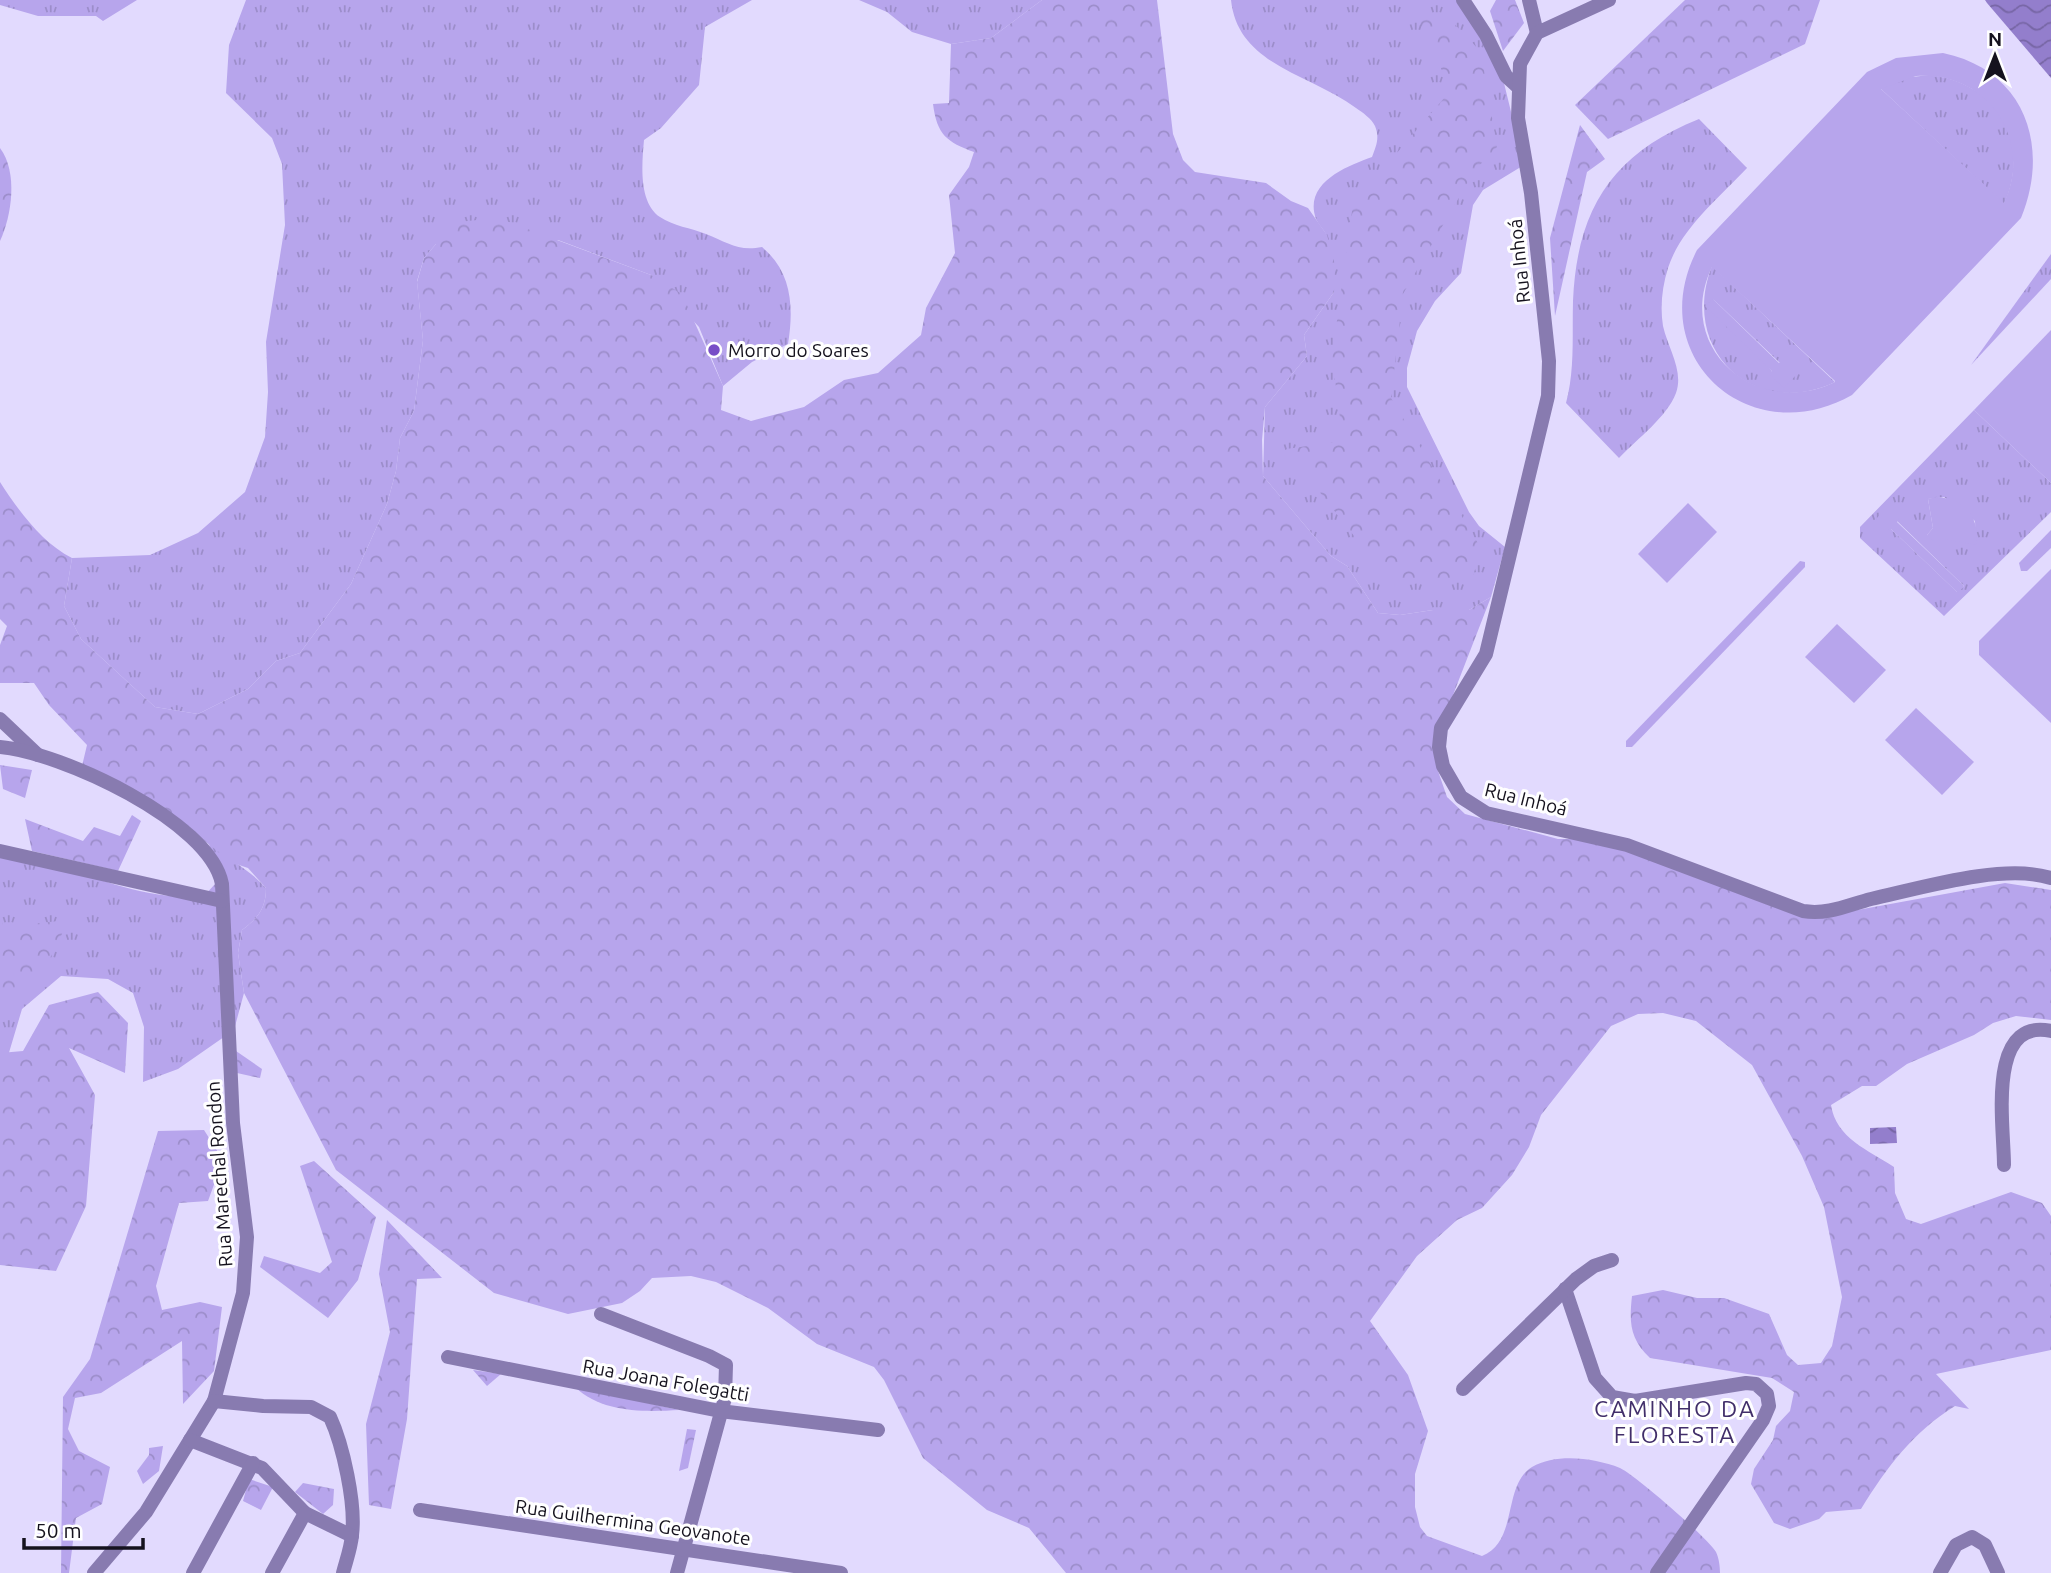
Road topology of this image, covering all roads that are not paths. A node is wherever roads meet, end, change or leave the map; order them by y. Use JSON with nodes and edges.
{"nodes":[{"id":1,"x":1463,"y":0,"type":"edge"},
{"id":2,"x":1529,"y":0,"type":"edge"},
{"id":3,"x":1609,"y":0,"type":"edge"},
{"id":4,"x":1537,"y":33,"type":"junction"},
{"id":5,"x":1518,"y":87,"type":"junction"},
{"id":6,"x":0,"y":719,"type":"edge"},
{"id":7,"x":0,"y":747,"type":"edge"},
{"id":8,"x":39,"y":755,"type":"junction"},
{"id":9,"x":0,"y":851,"type":"edge"},
{"id":10,"x":2051,"y":877,"type":"edge"},
{"id":11,"x":222,"y":901,"type":"junction"},
{"id":12,"x":2051,"y":1031,"type":"edge"},
{"id":13,"x":2004,"y":1165,"type":"dead end"},
{"id":14,"x":1612,"y":1260,"type":"dead end"},
{"id":15,"x":1565,"y":1289,"type":"junction"},
{"id":16,"x":601,"y":1314,"type":"dead end"},
{"id":17,"x":448,"y":1357,"type":"dead end"},
{"id":18,"x":1463,"y":1389,"type":"dead end"},
{"id":19,"x":214,"y":1401,"type":"junction"},
{"id":20,"x":720,"y":1412,"type":"junction"},
{"id":21,"x":878,"y":1430,"type":"dead end"},
{"id":22,"x":190,"y":1440,"type":"junction"},
{"id":23,"x":253,"y":1463,"type":"junction"},
{"id":24,"x":420,"y":1510,"type":"dead end"},
{"id":25,"x":305,"y":1513,"type":"junction"},
{"id":26,"x":352,"y":1536,"type":"junction"},
{"id":27,"x":682,"y":1548,"type":"junction"},
{"id":28,"x":95,"y":1571,"type":"edge"},
{"id":29,"x":193,"y":1573,"type":"edge"},
{"id":30,"x":271,"y":1573,"type":"edge"},
{"id":31,"x":343,"y":1573,"type":"edge"},
{"id":32,"x":677,"y":1573,"type":"edge"},
{"id":33,"x":841,"y":1573,"type":"edge"},
{"id":34,"x":1657,"y":1573,"type":"edge"},
{"id":35,"x":1940,"y":1573,"type":"edge"},
{"id":36,"x":1998,"y":1573,"type":"edge"}],
"edges":[{"from":1,"to":5,"type":"street"},
{"from":2,"to":4,"type":"street"},
{"from":3,"to":4,"type":"street"},
{"from":4,"to":5,"type":"street","name":"Rua Inhoá"},
{"from":5,"to":10,"type":"street","name":"Rua Inhoá"},
{"from":6,"to":8,"type":"street"},
{"from":7,"to":8,"type":"street"},
{"from":8,"to":11,"type":"street","name":"Rua Marechal Rondon"},
{"from":9,"to":11,"type":"street"},
{"from":11,"to":19,"type":"street","name":"Rua Marechal Rondon"},
{"from":12,"to":13,"type":"street"},
{"from":14,"to":15,"type":"street"},
{"from":15,"to":18,"type":"street"},
{"from":15,"to":34,"type":"street"},
{"from":16,"to":20,"type":"street"},
{"from":17,"to":20,"type":"street","name":"Rua Joana Folegatti"},
{"from":19,"to":22,"type":"street","name":"Rua Marechal Rondon"},
{"from":19,"to":26,"type":"street"},
{"from":20,"to":21,"type":"street","name":"Rua Joana Folegatti"},
{"from":20,"to":27,"type":"street"},
{"from":22,"to":23,"type":"street"},
{"from":22,"to":28,"type":"street","name":"Rua Marechal Rondon"},
{"from":23,"to":25,"type":"street"},
{"from":23,"to":29,"type":"street"},
{"from":24,"to":27,"type":"street","name":"Rua Guilhermina Geovanote"},
{"from":25,"to":26,"type":"street"},
{"from":25,"to":30,"type":"street"},
{"from":26,"to":31,"type":"street"},
{"from":27,"to":32,"type":"street"},
{"from":27,"to":33,"type":"street","name":"Rua Guilhermina Geovanote"},
{"from":35,"to":36,"type":"street"}]}
